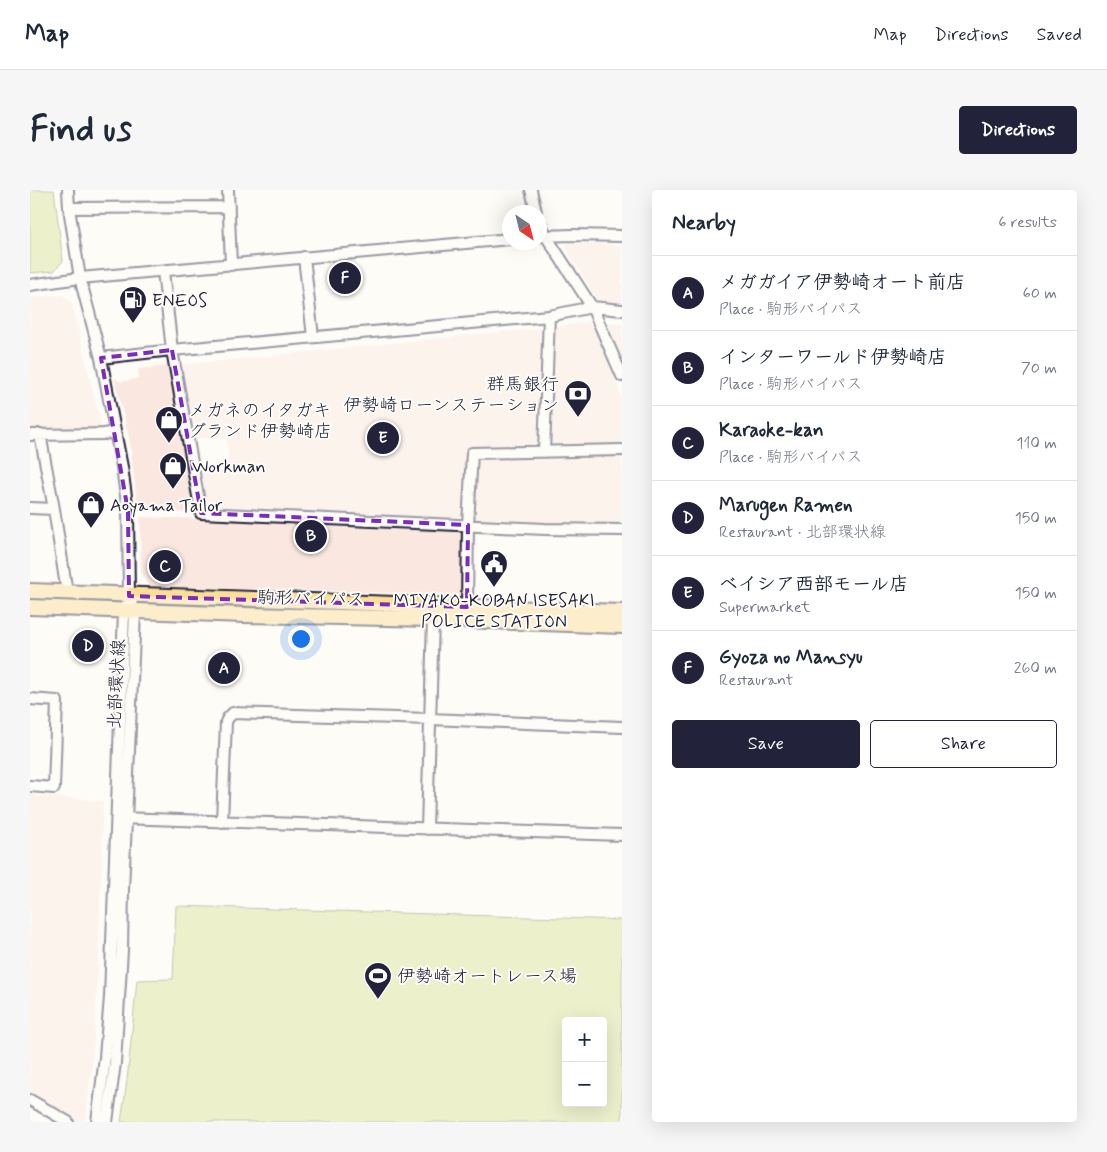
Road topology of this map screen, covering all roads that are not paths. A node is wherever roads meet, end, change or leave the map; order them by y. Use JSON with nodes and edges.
{"nodes":[{"id":1,"x":68,"y":190,"type":"edge"},
{"id":2,"x":228,"y":190,"type":"edge"},
{"id":3,"x":531,"y":190,"type":"edge"},
{"id":4,"x":534,"y":205,"type":"edge"},
{"id":5,"x":229,"y":207,"type":"junction"},
{"id":6,"x":69,"y":208,"type":"junction"},
{"id":7,"x":547,"y":236,"type":"edge"},
{"id":8,"x":622,"y":236,"type":"edge"},
{"id":9,"x":502,"y":240,"type":"edge"},
{"id":10,"x":547,"y":242,"type":"edge"},
{"id":11,"x":304,"y":257,"type":"junction"},
{"id":12,"x":232,"y":265,"type":"junction"},
{"id":13,"x":163,"y":271,"type":"junction"},
{"id":14,"x":80,"y":278,"type":"junction"},
{"id":15,"x":30,"y":285,"type":"edge"},
{"id":16,"x":592,"y":307,"type":"junction"},
{"id":17,"x":622,"y":310,"type":"edge"},
{"id":18,"x":549,"y":316,"type":"junction"},
{"id":19,"x":314,"y":337,"type":"junction"},
{"id":20,"x":172,"y":350,"type":"junction"},
{"id":21,"x":101,"y":358,"type":"junction"},
{"id":22,"x":622,"y":376,"type":"edge"},
{"id":23,"x":115,"y":432,"type":"junction"},
{"id":24,"x":35,"y":434,"type":"edge"},
{"id":25,"x":622,"y":450,"type":"edge"},
{"id":26,"x":544,"y":452,"type":"junction"},
{"id":27,"x":30,"y":508,"type":"edge"},
{"id":28,"x":54,"y":509,"type":"junction"},
{"id":29,"x":468,"y":525,"type":"junction"},
{"id":30,"x":622,"y":530,"type":"edge"},
{"id":31,"x":30,"y":591,"type":"edge"},
{"id":32,"x":67,"y":593,"type":"junction"},
{"id":33,"x":129,"y":596,"type":"junction"},
{"id":34,"x":30,"y":607,"type":"edge"},
{"id":35,"x":467,"y":607,"type":"junction"},
{"id":36,"x":129,"y":611,"type":"junction"},
{"id":37,"x":622,"y":612,"type":"edge"},
{"id":38,"x":433,"y":619,"type":"junction"},
{"id":39,"x":622,"y":626,"type":"edge"},
{"id":40,"x":30,"y":699,"type":"edge"},
{"id":41,"x":430,"y":719,"type":"junction"},
{"id":42,"x":622,"y":727,"type":"edge"},
{"id":43,"x":30,"y":786,"type":"edge"},
{"id":44,"x":121,"y":818,"type":"junction"},
{"id":45,"x":222,"y":822,"type":"junction"},
{"id":46,"x":427,"y":829,"type":"junction"},
{"id":47,"x":622,"y":835,"type":"edge"},
{"id":48,"x":30,"y":1100,"type":"edge"},
{"id":49,"x":103,"y":1118,"type":"edge"},
{"id":50,"x":68,"y":1122,"type":"edge"}],
"edges":[{"from":1,"to":6,"type":"street","name":"北部環状線"},
{"from":2,"to":5,"type":"street"},
{"from":3,"to":4,"type":"street"},
{"from":5,"to":6,"type":"street"},
{"from":5,"to":12,"type":"street"},
{"from":6,"to":14,"type":"street","name":"北部環状線"},
{"from":7,"to":8,"type":"street"},
{"from":9,"to":11,"type":"street"},
{"from":10,"to":16,"type":"street"},
{"from":11,"to":12,"type":"street"},
{"from":11,"to":19,"type":"street"},
{"from":12,"to":13,"type":"street"},
{"from":13,"to":14,"type":"street"},
{"from":13,"to":20,"type":"street"},
{"from":14,"to":15,"type":"street"},
{"from":14,"to":21,"type":"street","name":"北部環状線"},
{"from":16,"to":17,"type":"street"},
{"from":16,"to":18,"type":"street"},
{"from":16,"to":22,"type":"street"},
{"from":18,"to":19,"type":"street"},
{"from":18,"to":26,"type":"street"},
{"from":19,"to":20,"type":"street"},
{"from":20,"to":21,"type":"street"},
{"from":20,"to":29,"type":"street"},
{"from":21,"to":23,"type":"street","name":"北部環状線"},
{"from":23,"to":24,"type":"street"},
{"from":23,"to":33,"type":"street","name":"北部環状線"},
{"from":24,"to":28,"type":"street"},
{"from":25,"to":26,"type":"street"},
{"from":26,"to":29,"type":"street"},
{"from":27,"to":28,"type":"street"},
{"from":28,"to":32,"type":"street"},
{"from":29,"to":30,"type":"street"},
{"from":29,"to":35,"type":"street"},
{"from":31,"to":32,"type":"main road","name":"駒形バイパス"},
{"from":32,"to":33,"type":"main road","name":"駒形バイパス"},
{"from":33,"to":35,"type":"main road","name":"駒形バイパス"},
{"from":33,"to":36,"type":"street","name":"北部環状線"},
{"from":34,"to":36,"type":"main road","name":"駒形バイパス"},
{"from":35,"to":37,"type":"main road","name":"駒形バイパス"},
{"from":36,"to":38,"type":"main road","name":"駒形バイパス"},
{"from":36,"to":44,"type":"street","name":"北部環状線"},
{"from":38,"to":39,"type":"main road","name":"駒形バイパス"},
{"from":38,"to":41,"type":"street"},
{"from":40,"to":43,"type":"street"},
{"from":41,"to":42,"type":"street"},
{"from":41,"to":45,"type":"street"},
{"from":41,"to":46,"type":"street"},
{"from":44,"to":45,"type":"street"},
{"from":44,"to":49,"type":"street","name":"北部環状線"},
{"from":45,"to":46,"type":"street"},
{"from":46,"to":47,"type":"street"},
{"from":48,"to":50,"type":"street"}]}
